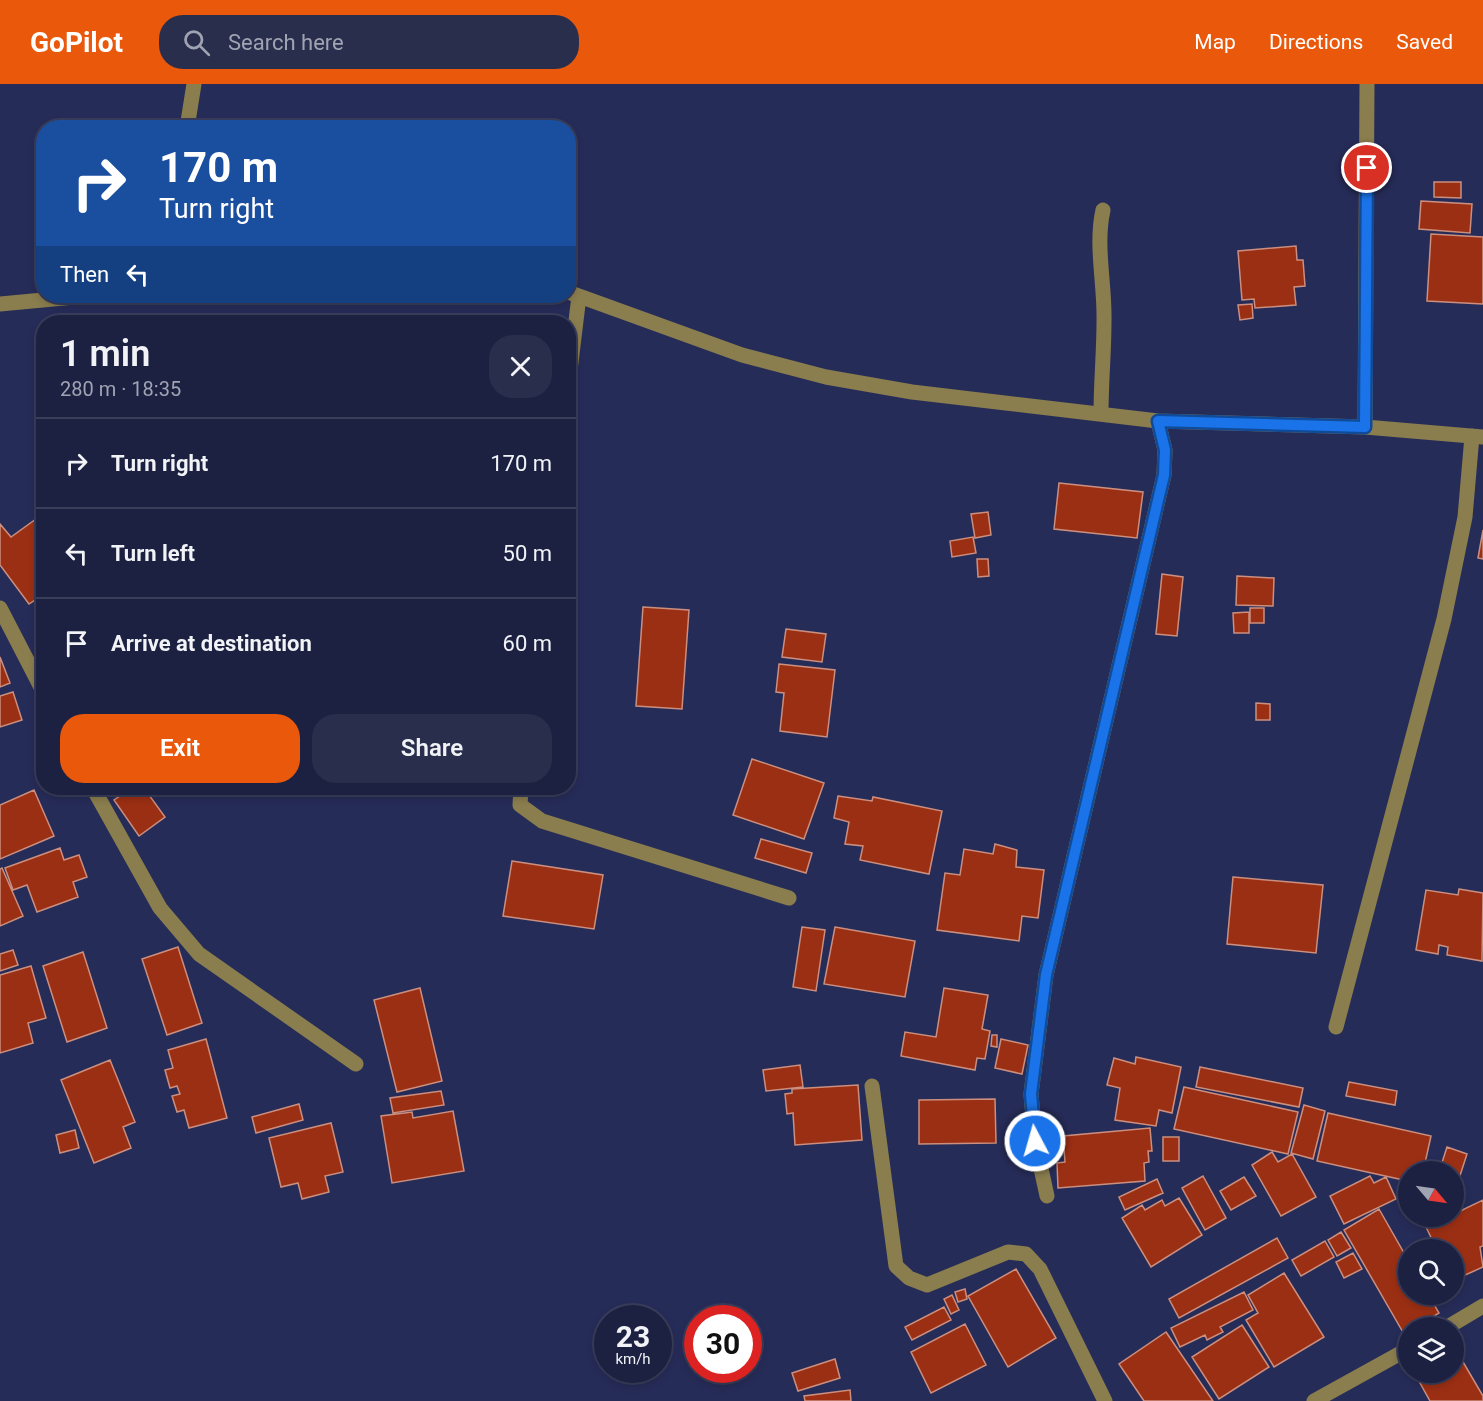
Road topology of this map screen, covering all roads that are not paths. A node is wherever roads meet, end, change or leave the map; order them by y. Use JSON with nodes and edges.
{"nodes":[{"id":1,"x":194,"y":84,"type":"edge"},
{"id":2,"x":1367,"y":84,"type":"edge"},
{"id":3,"x":188,"y":120,"type":"edge"},
{"id":4,"x":1103,"y":210,"type":"dead end"},
{"id":5,"x":576,"y":295,"type":"edge"},
{"id":6,"x":36,"y":301,"type":"edge"},
{"id":7,"x":0,"y":304,"type":"edge"},
{"id":8,"x":1101,"y":414,"type":"junction"},
{"id":9,"x":1158,"y":421,"type":"junction"},
{"id":10,"x":1365,"y":427,"type":"junction"},
{"id":11,"x":1477,"y":437,"type":"edge"},
{"id":12,"x":0,"y":608,"type":"edge"},
{"id":13,"x":36,"y":678,"type":"edge"},
{"id":14,"x":97,"y":795,"type":"edge"},
{"id":15,"x":521,"y":795,"type":"edge"},
{"id":16,"x":789,"y":898,"type":"dead end"},
{"id":17,"x":1336,"y":1027,"type":"dead end"},
{"id":18,"x":356,"y":1065,"type":"dead end"},
{"id":19,"x":872,"y":1086,"type":"dead end"},
{"id":20,"x":1047,"y":1196,"type":"dead end"},
{"id":21,"x":1483,"y":1306,"type":"edge"},
{"id":22,"x":1464,"y":1317,"type":"edge"},
{"id":23,"x":1398,"y":1355,"type":"edge"},
{"id":24,"x":1105,"y":1401,"type":"edge"},
{"id":25,"x":1314,"y":1401,"type":"edge"}],
"edges":[{"from":1,"to":3,"type":"street"},
{"from":2,"to":10,"type":"street"},
{"from":4,"to":8,"type":"street"},
{"from":5,"to":8,"type":"street"},
{"from":6,"to":7,"type":"street"},
{"from":8,"to":9,"type":"street"},
{"from":9,"to":10,"type":"street"},
{"from":9,"to":20,"type":"street"},
{"from":10,"to":11,"type":"street"},
{"from":11,"to":17,"type":"street"},
{"from":12,"to":13,"type":"street"},
{"from":14,"to":18,"type":"street"},
{"from":15,"to":16,"type":"street"},
{"from":19,"to":24,"type":"street"},
{"from":21,"to":22,"type":"street"},
{"from":23,"to":25,"type":"street"}]}
